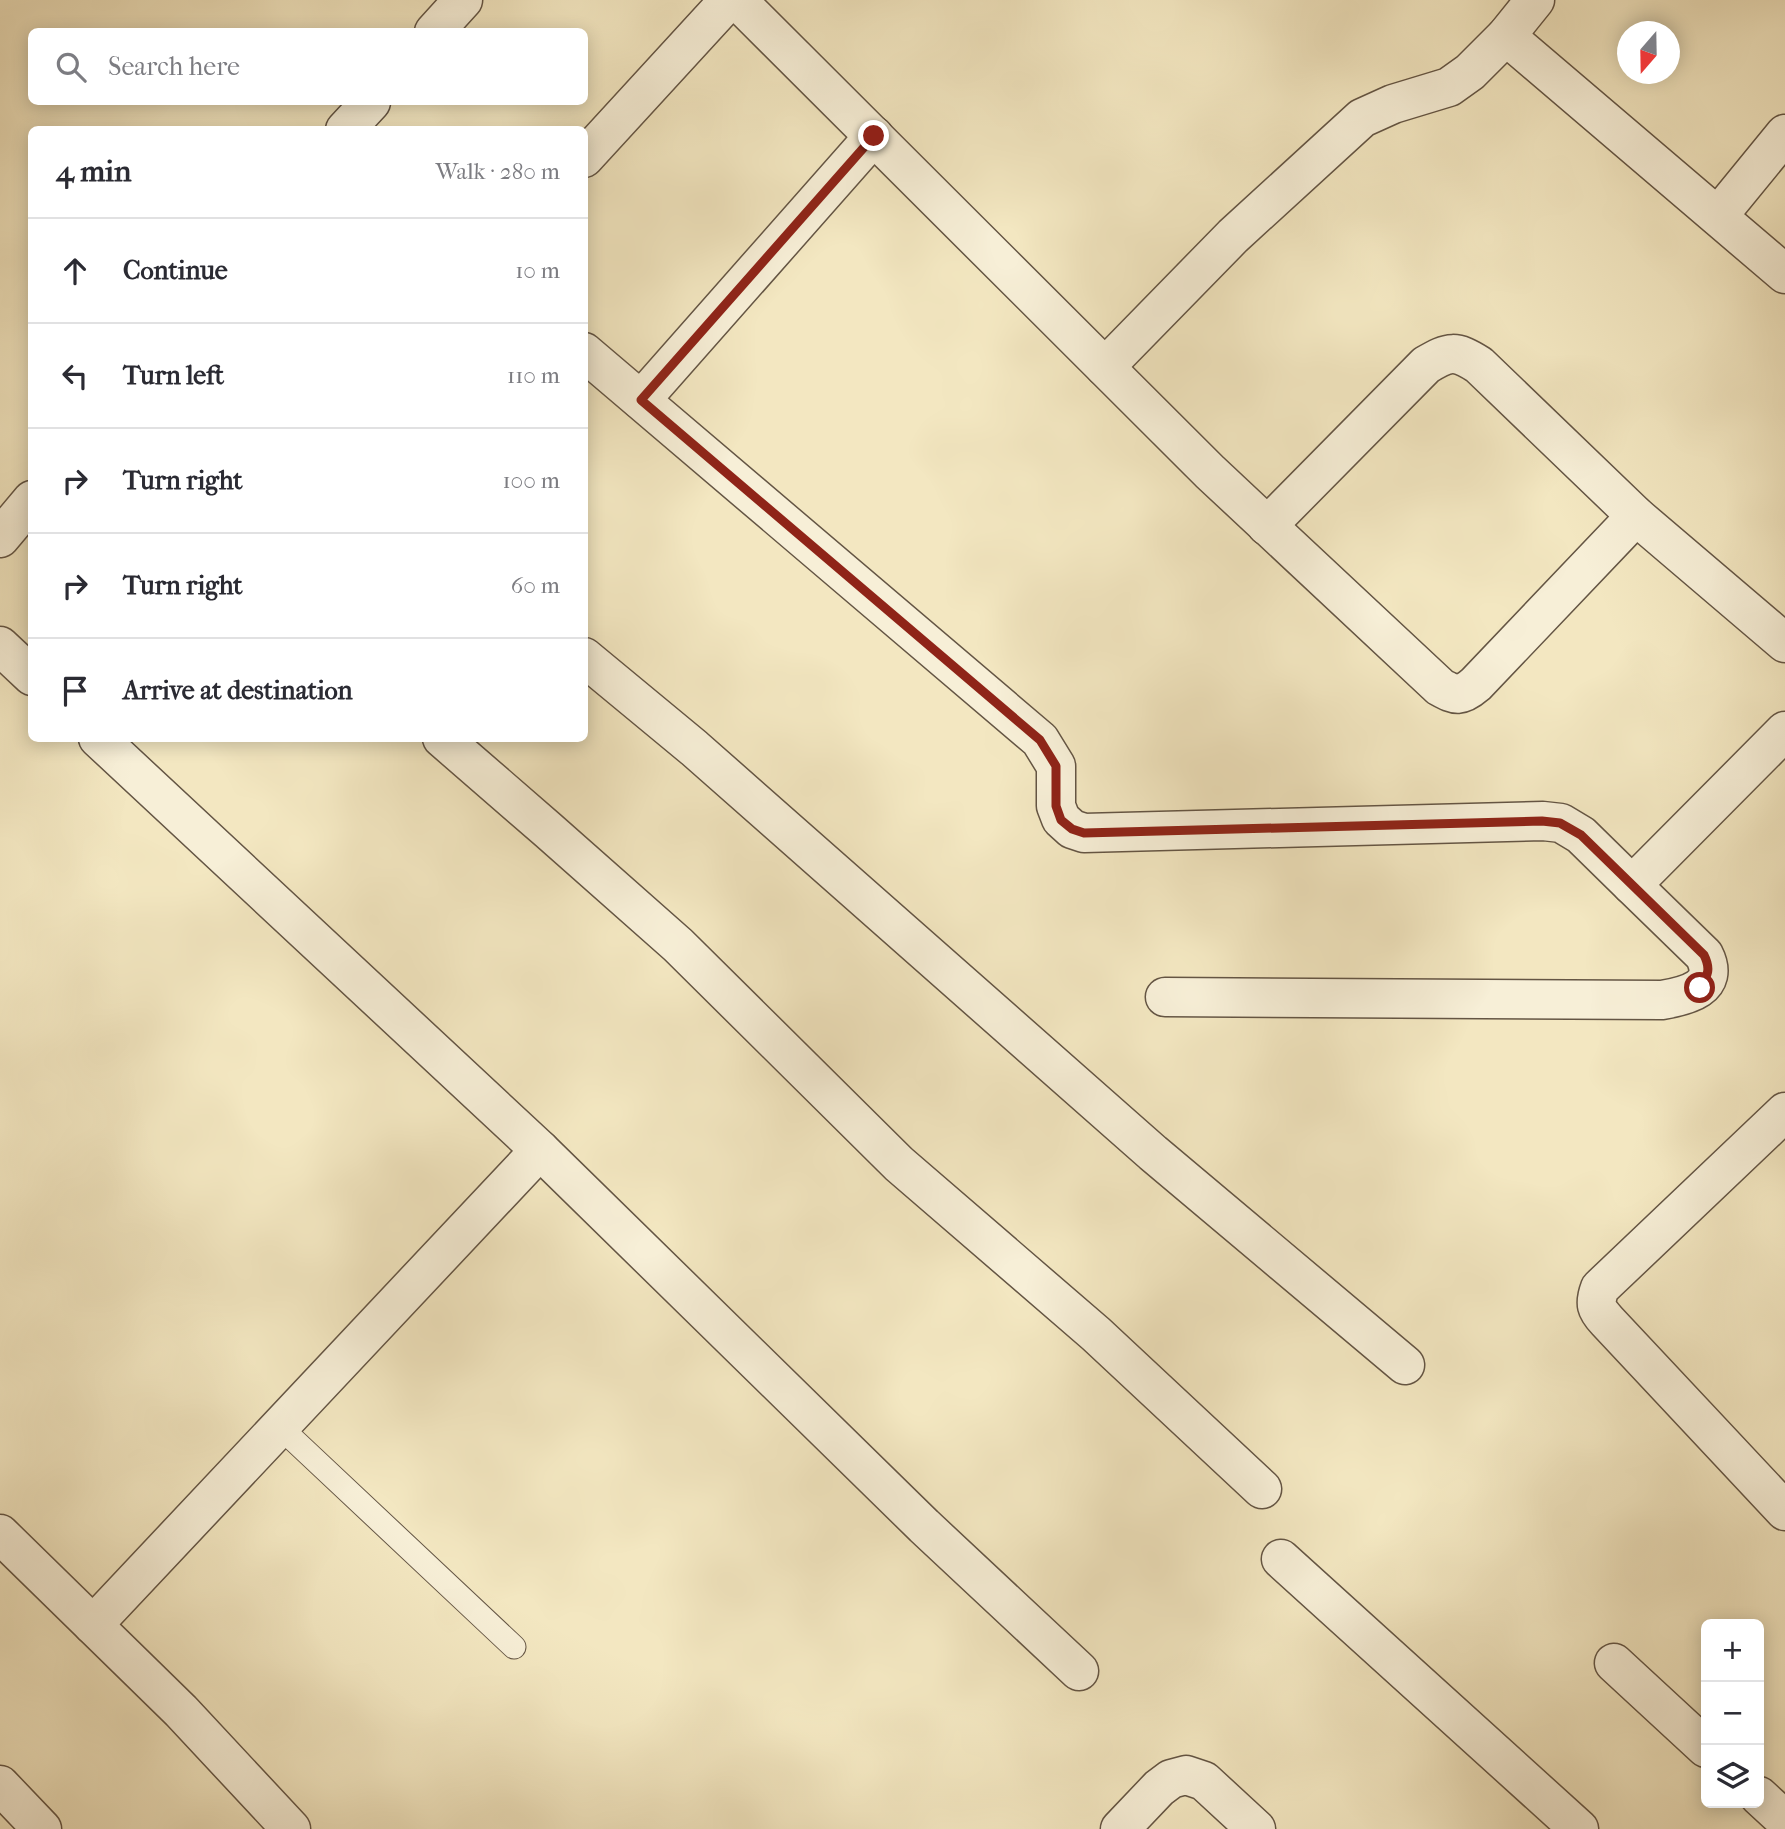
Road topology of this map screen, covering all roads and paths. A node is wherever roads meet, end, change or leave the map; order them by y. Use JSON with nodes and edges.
{"nodes":[{"id":1,"x":463,"y":0,"type":"edge"},
{"id":2,"x":729,"y":0,"type":"edge"},
{"id":3,"x":737,"y":0,"type":"edge"},
{"id":4,"x":1535,"y":0,"type":"edge"},
{"id":5,"x":438,"y":28,"type":"edge"},
{"id":6,"x":1506,"y":36,"type":"junction"},
{"id":7,"x":367,"y":105,"type":"edge"},
{"id":8,"x":349,"y":126,"type":"edge"},
{"id":9,"x":1785,"y":134,"type":"edge"},
{"id":10,"x":874,"y":136,"type":"junction"},
{"id":11,"x":588,"y":154,"type":"edge"},
{"id":12,"x":1717,"y":216,"type":"junction"},
{"id":13,"x":1785,"y":275,"type":"edge"},
{"id":14,"x":588,"y":355,"type":"edge"},
{"id":15,"x":1105,"y":367,"type":"junction"},
{"id":16,"x":641,"y":400,"type":"junction"},
{"id":17,"x":28,"y":505,"type":"edge"},
{"id":18,"x":1636,"y":516,"type":"junction"},
{"id":19,"x":1267,"y":526,"type":"junction"},
{"id":20,"x":0,"y":538,"type":"edge"},
{"id":21,"x":1785,"y":643,"type":"edge"},
{"id":22,"x":0,"y":646,"type":"edge"},
{"id":23,"x":588,"y":660,"type":"edge"},
{"id":24,"x":28,"y":672,"type":"edge"},
{"id":25,"x":1785,"y":731,"type":"edge"},
{"id":26,"x":102,"y":742,"type":"edge"},
{"id":27,"x":447,"y":742,"type":"edge"},
{"id":28,"x":1632,"y":885,"type":"junction"},
{"id":29,"x":1165,"y":997,"type":"dead end"},
{"id":30,"x":1785,"y":1112,"type":"edge"},
{"id":31,"x":540,"y":1150,"type":"junction"},
{"id":32,"x":1405,"y":1365,"type":"dead end"},
{"id":33,"x":280,"y":1427,"type":"junction"},
{"id":34,"x":1262,"y":1489,"type":"dead end"},
{"id":35,"x":1778,"y":1490,"type":"edge"},
{"id":36,"x":0,"y":1534,"type":"edge"},
{"id":37,"x":1281,"y":1559,"type":"dead end"},
{"id":38,"x":93,"y":1625,"type":"junction"},
{"id":39,"x":514,"y":1647,"type":"dead end"},
{"id":40,"x":1614,"y":1663,"type":"dead end"},
{"id":41,"x":1079,"y":1671,"type":"dead end"},
{"id":42,"x":1703,"y":1745,"type":"edge"},
{"id":43,"x":0,"y":1785,"type":"edge"},
{"id":44,"x":1764,"y":1801,"type":"edge"},
{"id":45,"x":1785,"y":1820,"type":"edge"},
{"id":46,"x":42,"y":1829,"type":"edge"},
{"id":47,"x":291,"y":1829,"type":"edge"},
{"id":48,"x":1120,"y":1829,"type":"edge"},
{"id":49,"x":1256,"y":1829,"type":"edge"},
{"id":50,"x":1579,"y":1829,"type":"edge"}],
"edges":[{"from":1,"to":5,"type":"street"},
{"from":2,"to":11,"type":"street"},
{"from":3,"to":10,"type":"street"},
{"from":4,"to":6,"type":"street"},
{"from":6,"to":12,"type":"street"},
{"from":6,"to":15,"type":"street"},
{"from":7,"to":8,"type":"street"},
{"from":9,"to":12,"type":"street"},
{"from":10,"to":15,"type":"street"},
{"from":10,"to":16,"type":"street"},
{"from":12,"to":13,"type":"street"},
{"from":14,"to":16,"type":"street"},
{"from":15,"to":19,"type":"street"},
{"from":16,"to":28,"type":"street"},
{"from":17,"to":20,"type":"street"},
{"from":18,"to":19,"type":"street"},
{"from":18,"to":19,"type":"street"},
{"from":18,"to":21,"type":"street"},
{"from":22,"to":24,"type":"street"},
{"from":23,"to":32,"type":"street"},
{"from":25,"to":28,"type":"street"},
{"from":26,"to":31,"type":"street"},
{"from":27,"to":34,"type":"street"},
{"from":28,"to":29,"type":"street"},
{"from":30,"to":35,"type":"street"},
{"from":31,"to":33,"type":"street"},
{"from":31,"to":41,"type":"street"},
{"from":33,"to":38,"type":"street"},
{"from":33,"to":39,"type":"lane"},
{"from":36,"to":38,"type":"street"},
{"from":37,"to":50,"type":"street"},
{"from":38,"to":47,"type":"street"},
{"from":40,"to":42,"type":"street"},
{"from":43,"to":46,"type":"street"},
{"from":44,"to":45,"type":"street"},
{"from":48,"to":49,"type":"street"}]}
